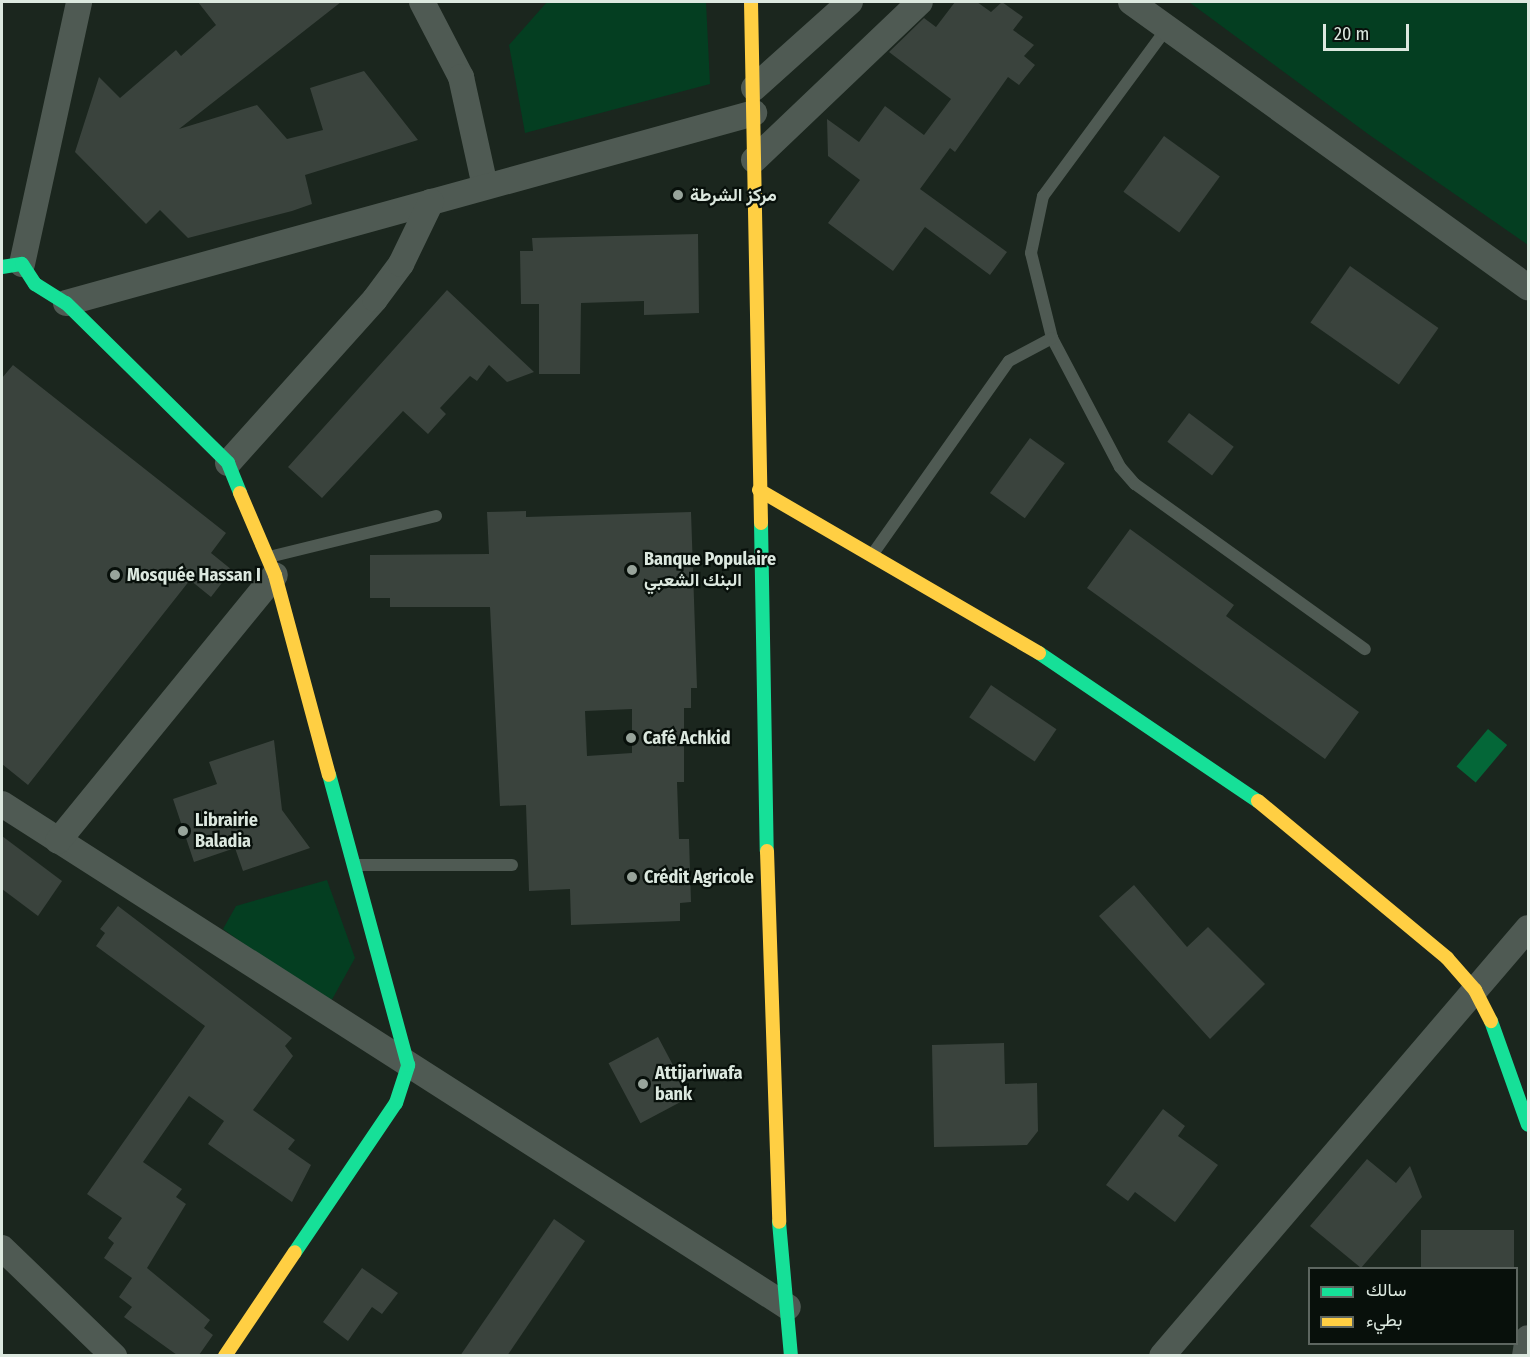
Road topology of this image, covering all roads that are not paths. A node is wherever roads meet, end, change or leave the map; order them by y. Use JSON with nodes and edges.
{"nodes":[{"id":1,"x":79,"y":2,"type":"edge"},
{"id":2,"x":422,"y":2,"type":"edge"},
{"id":3,"x":751,"y":2,"type":"edge"},
{"id":4,"x":850,"y":2,"type":"edge"},
{"id":5,"x":920,"y":2,"type":"edge"},
{"id":6,"x":1131,"y":2,"type":"edge"},
{"id":7,"x":1167,"y":28,"type":"junction"},
{"id":8,"x":754,"y":101,"type":"junction"},
{"id":9,"x":754,"y":160,"type":"junction"},
{"id":10,"x":485,"y":186,"type":"junction"},
{"id":11,"x":431,"y":202,"type":"junction"},
{"id":12,"x":12,"y":266,"type":"edge"},
{"id":13,"x":1528,"y":287,"type":"edge"},
{"id":14,"x":66,"y":303,"type":"junction"},
{"id":15,"x":1052,"y":338,"type":"junction"},
{"id":16,"x":228,"y":463,"type":"junction"},
{"id":17,"x":759,"y":490,"type":"junction"},
{"id":18,"x":436,"y":516,"type":"dead end"},
{"id":19,"x":871,"y":557,"type":"junction"},
{"id":20,"x":272,"y":566,"type":"junction"},
{"id":21,"x":1365,"y":650,"type":"dead end"},
{"id":22,"x":2,"y":804,"type":"edge"},
{"id":23,"x":58,"y":841,"type":"junction"},
{"id":24,"x":354,"y":865,"type":"junction"},
{"id":25,"x":512,"y":865,"type":"dead end"},
{"id":26,"x":1528,"y":928,"type":"edge"},
{"id":27,"x":1475,"y":990,"type":"junction"},
{"id":28,"x":408,"y":1065,"type":"junction"},
{"id":29,"x":1528,"y":1125,"type":"edge"},
{"id":30,"x":2,"y":1248,"type":"edge"},
{"id":31,"x":788,"y":1307,"type":"junction"},
{"id":32,"x":1528,"y":1338,"type":"edge"},
{"id":33,"x":114,"y":1356,"type":"edge"},
{"id":34,"x":225,"y":1356,"type":"edge"},
{"id":35,"x":791,"y":1356,"type":"edge"},
{"id":36,"x":1162,"y":1356,"type":"edge"},
{"id":37,"x":1525,"y":1356,"type":"edge"}],
"edges":[{"from":1,"to":12,"type":"street"},
{"from":2,"to":10,"type":"street"},
{"from":3,"to":8,"type":"street"},
{"from":4,"to":8,"type":"street"},
{"from":5,"to":9,"type":"street"},
{"from":6,"to":7,"type":"street"},
{"from":7,"to":13,"type":"street"},
{"from":7,"to":15,"type":"lane"},
{"from":8,"to":9,"type":"street"},
{"from":8,"to":10,"type":"street"},
{"from":9,"to":17,"type":"street"},
{"from":10,"to":11,"type":"street"},
{"from":11,"to":14,"type":"street"},
{"from":11,"to":16,"type":"street"},
{"from":12,"to":14,"type":"street"},
{"from":14,"to":16,"type":"street"},
{"from":15,"to":19,"type":"lane"},
{"from":15,"to":21,"type":"lane"},
{"from":16,"to":20,"type":"street"},
{"from":17,"to":19,"type":"street"},
{"from":17,"to":31,"type":"street"},
{"from":18,"to":20,"type":"lane"},
{"from":19,"to":27,"type":"street"},
{"from":20,"to":23,"type":"street"},
{"from":20,"to":24,"type":"street"},
{"from":22,"to":23,"type":"street"},
{"from":23,"to":28,"type":"street"},
{"from":24,"to":25,"type":"lane"},
{"from":24,"to":28,"type":"street"},
{"from":26,"to":27,"type":"street"},
{"from":27,"to":29,"type":"street"},
{"from":27,"to":36,"type":"street"},
{"from":28,"to":31,"type":"street"},
{"from":28,"to":34,"type":"street"},
{"from":30,"to":33,"type":"street"},
{"from":31,"to":35,"type":"street"},
{"from":32,"to":37,"type":"street"}]}
